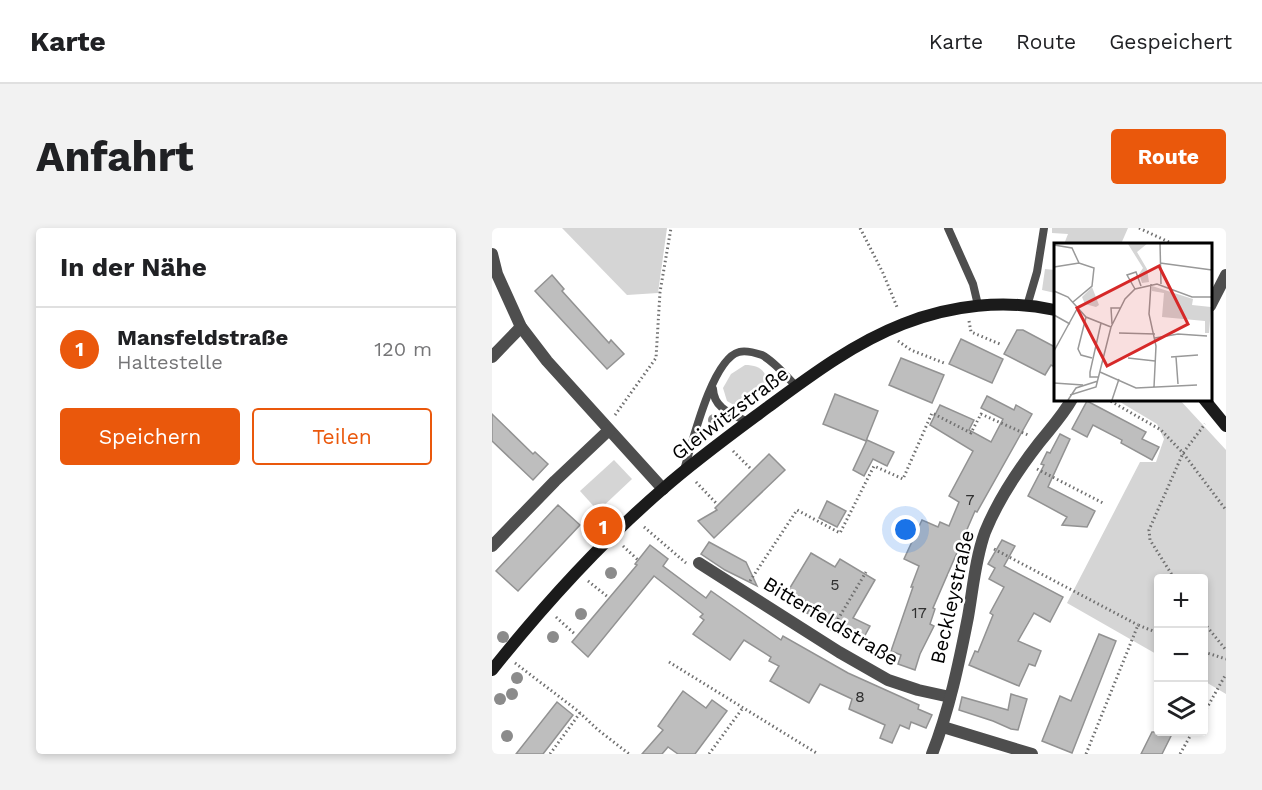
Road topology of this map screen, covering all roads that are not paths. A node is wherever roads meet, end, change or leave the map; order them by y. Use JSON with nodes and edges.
{"nodes":[{"id":1,"x":948,"y":228,"type":"edge"},
{"id":2,"x":1044,"y":228,"type":"edge"},
{"id":3,"x":492,"y":254,"type":"edge"},
{"id":4,"x":1226,"y":275,"type":"edge"},
{"id":5,"x":1211,"y":302,"type":"edge"},
{"id":6,"x":978,"y":305,"type":"junction"},
{"id":7,"x":1027,"y":306,"type":"junction"},
{"id":8,"x":1054,"y":310,"type":"edge"},
{"id":9,"x":521,"y":327,"type":"junction"},
{"id":10,"x":492,"y":357,"type":"edge"},
{"id":11,"x":712,"y":385,"type":"junction"},
{"id":12,"x":796,"y":386,"type":"junction"},
{"id":13,"x":1071,"y":400,"type":"edge"},
{"id":14,"x":1205,"y":400,"type":"edge"},
{"id":15,"x":748,"y":422,"type":"junction"},
{"id":16,"x":1226,"y":426,"type":"edge"},
{"id":17,"x":609,"y":430,"type":"junction"},
{"id":18,"x":684,"y":472,"type":"junction"},
{"id":19,"x":663,"y":489,"type":"junction"},
{"id":20,"x":492,"y":546,"type":"edge"},
{"id":21,"x":699,"y":563,"type":"road end"},
{"id":22,"x":492,"y":670,"type":"edge"},
{"id":23,"x":950,"y":697,"type":"junction"},
{"id":24,"x":943,"y":727,"type":"junction"},
{"id":25,"x":932,"y":754,"type":"edge"},
{"id":26,"x":1032,"y":754,"type":"edge"}],
"edges":[{"from":1,"to":6,"type":"lane"},
{"from":2,"to":7,"type":"lane"},
{"from":3,"to":9,"type":"street"},
{"from":4,"to":5,"type":"street"},
{"from":6,"to":7,"type":"street","name":"Gleiwitzstraße"},
{"from":6,"to":12,"type":"street","name":"Gleiwitzstraße"},
{"from":7,"to":8,"type":"street","name":"Gleiwitzstraße"},
{"from":9,"to":10,"type":"street"},
{"from":9,"to":17,"type":"street"},
{"from":11,"to":12,"type":"lane"},
{"from":11,"to":15,"type":"lane"},
{"from":11,"to":18,"type":"lane"},
{"from":12,"to":15,"type":"street","name":"Gleiwitzstraße"},
{"from":13,"to":23,"type":"street","name":"Beckleystraße"},
{"from":14,"to":16,"type":"street"},
{"from":15,"to":18,"type":"street","name":"Gleiwitzstraße"},
{"from":17,"to":19,"type":"street"},
{"from":17,"to":20,"type":"street"},
{"from":18,"to":19,"type":"street","name":"Gleiwitzstraße"},
{"from":19,"to":22,"type":"street","name":"Gleiwitzstraße"},
{"from":21,"to":23,"type":"street","name":"Bitterfeldstraße"},
{"from":23,"to":24,"type":"street","name":"Beckleystraße"},
{"from":24,"to":25,"type":"street","name":"Beckleystraße"},
{"from":24,"to":26,"type":"street"}]}
